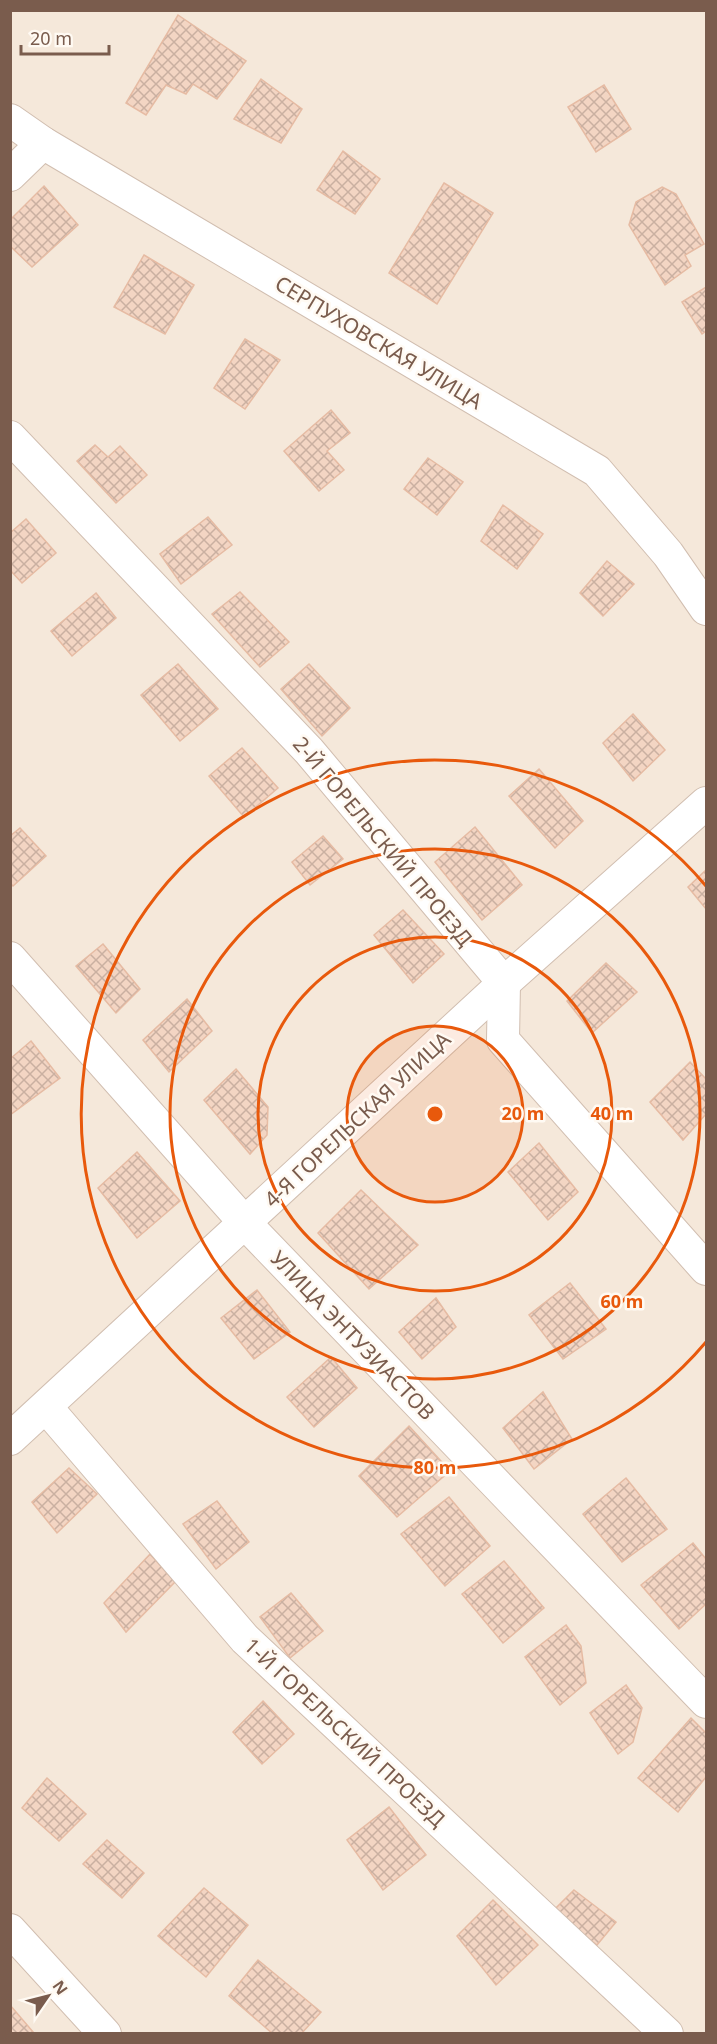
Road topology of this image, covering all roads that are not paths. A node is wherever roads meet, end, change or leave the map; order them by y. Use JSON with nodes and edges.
{"nodes":[{"id":1,"x":10,"y":120,"type":"edge"},
{"id":2,"x":43,"y":143,"type":"junction"},
{"id":3,"x":10,"y":175,"type":"edge"},
{"id":4,"x":10,"y":437,"type":"edge"},
{"id":5,"x":706,"y":609,"type":"edge"},
{"id":6,"x":706,"y":803,"type":"edge"},
{"id":7,"x":10,"y":958,"type":"edge"},
{"id":8,"x":504,"y":983,"type":"junction"},
{"id":9,"x":245,"y":1223,"type":"junction"},
{"id":10,"x":706,"y":1269,"type":"edge"},
{"id":11,"x":46,"y":1407,"type":"junction"},
{"id":12,"x":10,"y":1439,"type":"edge"},
{"id":13,"x":706,"y":1702,"type":"edge"},
{"id":14,"x":10,"y":1930,"type":"edge"},
{"id":15,"x":105,"y":2034,"type":"edge"},
{"id":16,"x":667,"y":2034,"type":"edge"}],
"edges":[{"from":1,"to":2,"type":"street","name":"СЕРПУХОВСКАЯ УЛИЦА"},
{"from":2,"to":3,"type":"street"},
{"from":2,"to":5,"type":"street","name":"СЕРПУХОВСКАЯ УЛИЦА"},
{"from":4,"to":8,"type":"street","name":"2-Й ГОРЕЛЬСКИЙ ПРОЕЗД"},
{"from":6,"to":8,"type":"street","name":"4-Я ГОРЕЛЬСКАЯ УЛИЦА"},
{"from":7,"to":9,"type":"street","name":"УЛИЦА ЭНТУЗИАСТОВ"},
{"from":8,"to":9,"type":"street","name":"4-Я ГОРЕЛЬСКАЯ УЛИЦА"},
{"from":8,"to":10,"type":"street"},
{"from":9,"to":11,"type":"street","name":"4-Я ГОРЕЛЬСКАЯ УЛИЦА"},
{"from":9,"to":13,"type":"street","name":"УЛИЦА ЭНТУЗИАСТОВ"},
{"from":11,"to":12,"type":"street","name":"4-Я ГОРЕЛЬСКАЯ УЛИЦА"},
{"from":11,"to":16,"type":"street","name":"1-Й ГОРЕЛЬСКИЙ ПРОЕЗД"},
{"from":14,"to":15,"type":"street"}]}
